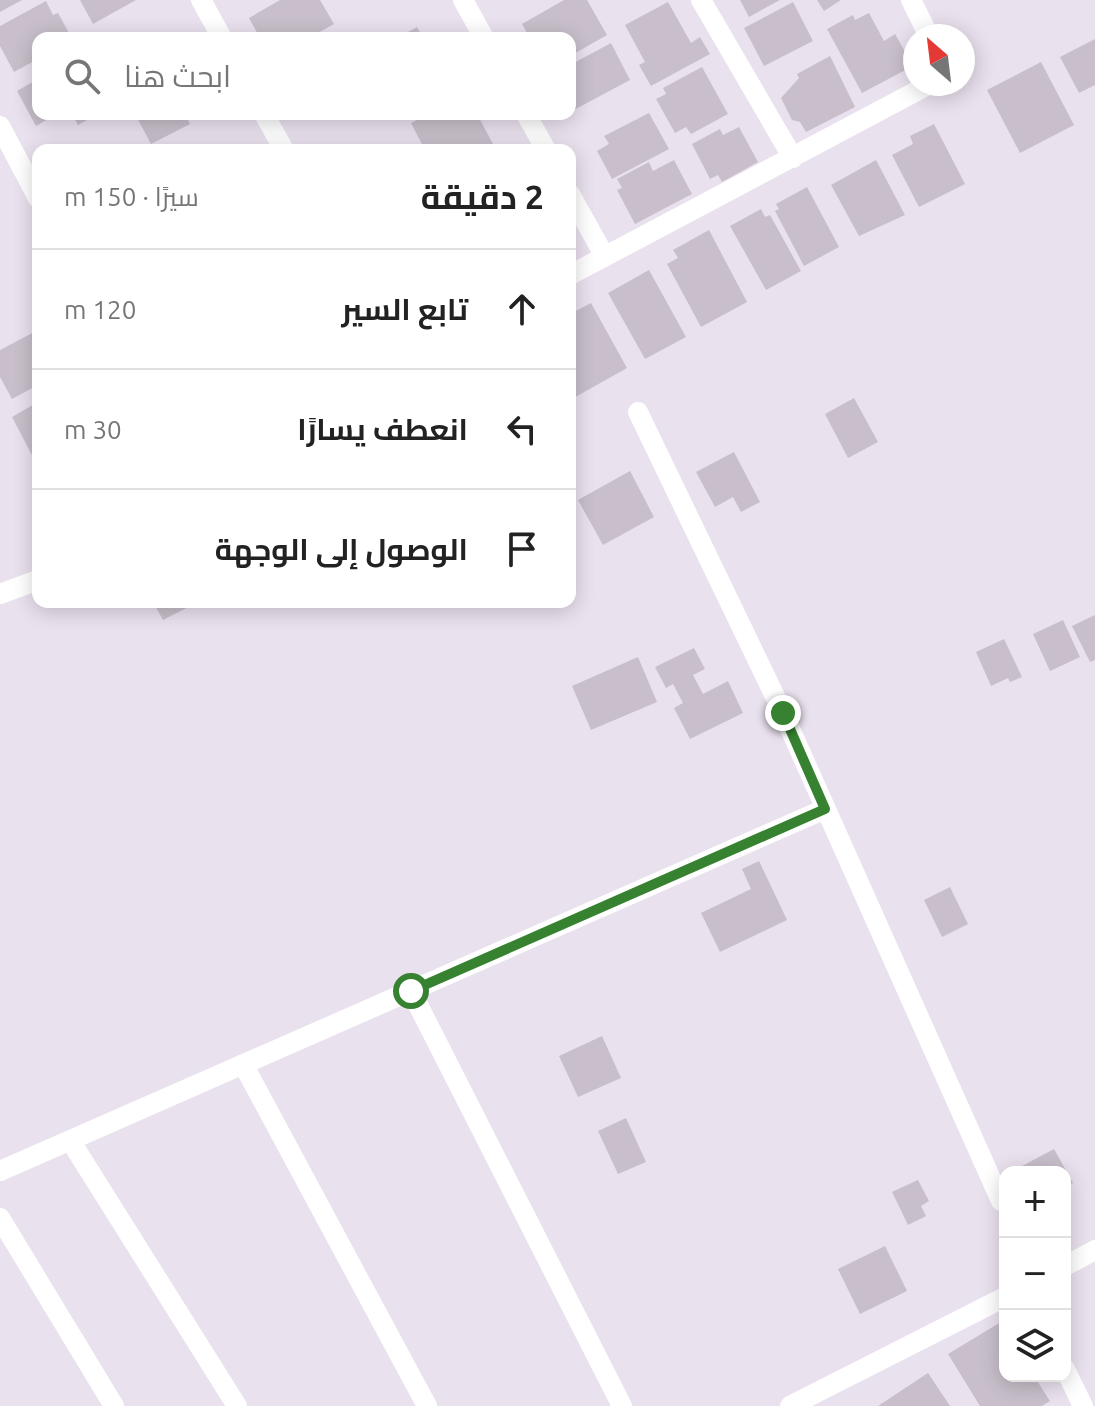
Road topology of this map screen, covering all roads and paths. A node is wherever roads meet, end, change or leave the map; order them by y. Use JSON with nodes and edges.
{"nodes":[{"id":1,"x":201,"y":0,"type":"edge"},
{"id":2,"x":463,"y":0,"type":"edge"},
{"id":3,"x":701,"y":0,"type":"edge"},
{"id":4,"x":911,"y":0,"type":"edge"},
{"id":5,"x":923,"y":24,"type":"edge"},
{"id":6,"x":219,"y":32,"type":"edge"},
{"id":7,"x":481,"y":32,"type":"edge"},
{"id":8,"x":908,"y":96,"type":"edge"},
{"id":9,"x":267,"y":120,"type":"edge"},
{"id":10,"x":529,"y":120,"type":"edge"},
{"id":11,"x":0,"y":126,"type":"edge"},
{"id":12,"x":281,"y":144,"type":"edge"},
{"id":13,"x":543,"y":144,"type":"edge"},
{"id":14,"x":793,"y":158,"type":"junction"},
{"id":15,"x":32,"y":187,"type":"edge"},
{"id":16,"x":576,"y":205,"type":"edge"},
{"id":17,"x":604,"y":255,"type":"junction"},
{"id":18,"x":576,"y":271,"type":"edge"},
{"id":19,"x":638,"y":412,"type":"dead end"},
{"id":20,"x":32,"y":582,"type":"edge"},
{"id":21,"x":0,"y":594,"type":"edge"},
{"id":22,"x":825,"y":809,"type":"junction"},
{"id":23,"x":411,"y":991,"type":"junction"},
{"id":24,"x":243,"y":1064,"type":"junction"},
{"id":25,"x":70,"y":1140,"type":"junction"},
{"id":26,"x":0,"y":1171,"type":"edge"},
{"id":27,"x":999,"y":1197,"type":"edge"},
{"id":28,"x":0,"y":1218,"type":"edge"},
{"id":29,"x":8,"y":1246,"type":"edge"},
{"id":30,"x":1095,"y":1250,"type":"edge"},
{"id":31,"x":1071,"y":1263,"type":"edge"},
{"id":32,"x":999,"y":1300,"type":"edge"},
{"id":33,"x":1071,"y":1381,"type":"edge"},
{"id":34,"x":114,"y":1406,"type":"edge"},
{"id":35,"x":237,"y":1406,"type":"edge"},
{"id":36,"x":427,"y":1406,"type":"edge"},
{"id":37,"x":622,"y":1406,"type":"edge"},
{"id":38,"x":790,"y":1406,"type":"edge"},
{"id":39,"x":1083,"y":1406,"type":"edge"}],
"edges":[{"from":1,"to":6,"type":"street"},
{"from":2,"to":7,"type":"street"},
{"from":3,"to":14,"type":"street"},
{"from":4,"to":5,"type":"street"},
{"from":8,"to":14,"type":"street"},
{"from":9,"to":12,"type":"street"},
{"from":10,"to":13,"type":"street"},
{"from":11,"to":15,"type":"street"},
{"from":14,"to":17,"type":"street"},
{"from":16,"to":17,"type":"street"},
{"from":17,"to":18,"type":"street"},
{"from":19,"to":22,"type":"street"},
{"from":20,"to":21,"type":"street"},
{"from":22,"to":23,"type":"street"},
{"from":22,"to":27,"type":"street"},
{"from":23,"to":24,"type":"street"},
{"from":23,"to":37,"type":"street"},
{"from":24,"to":25,"type":"street"},
{"from":24,"to":36,"type":"street"},
{"from":25,"to":26,"type":"street"},
{"from":25,"to":35,"type":"street"},
{"from":28,"to":29,"type":"street"},
{"from":29,"to":34,"type":"street"},
{"from":30,"to":31,"type":"street"},
{"from":32,"to":38,"type":"street"},
{"from":33,"to":39,"type":"street"}]}
